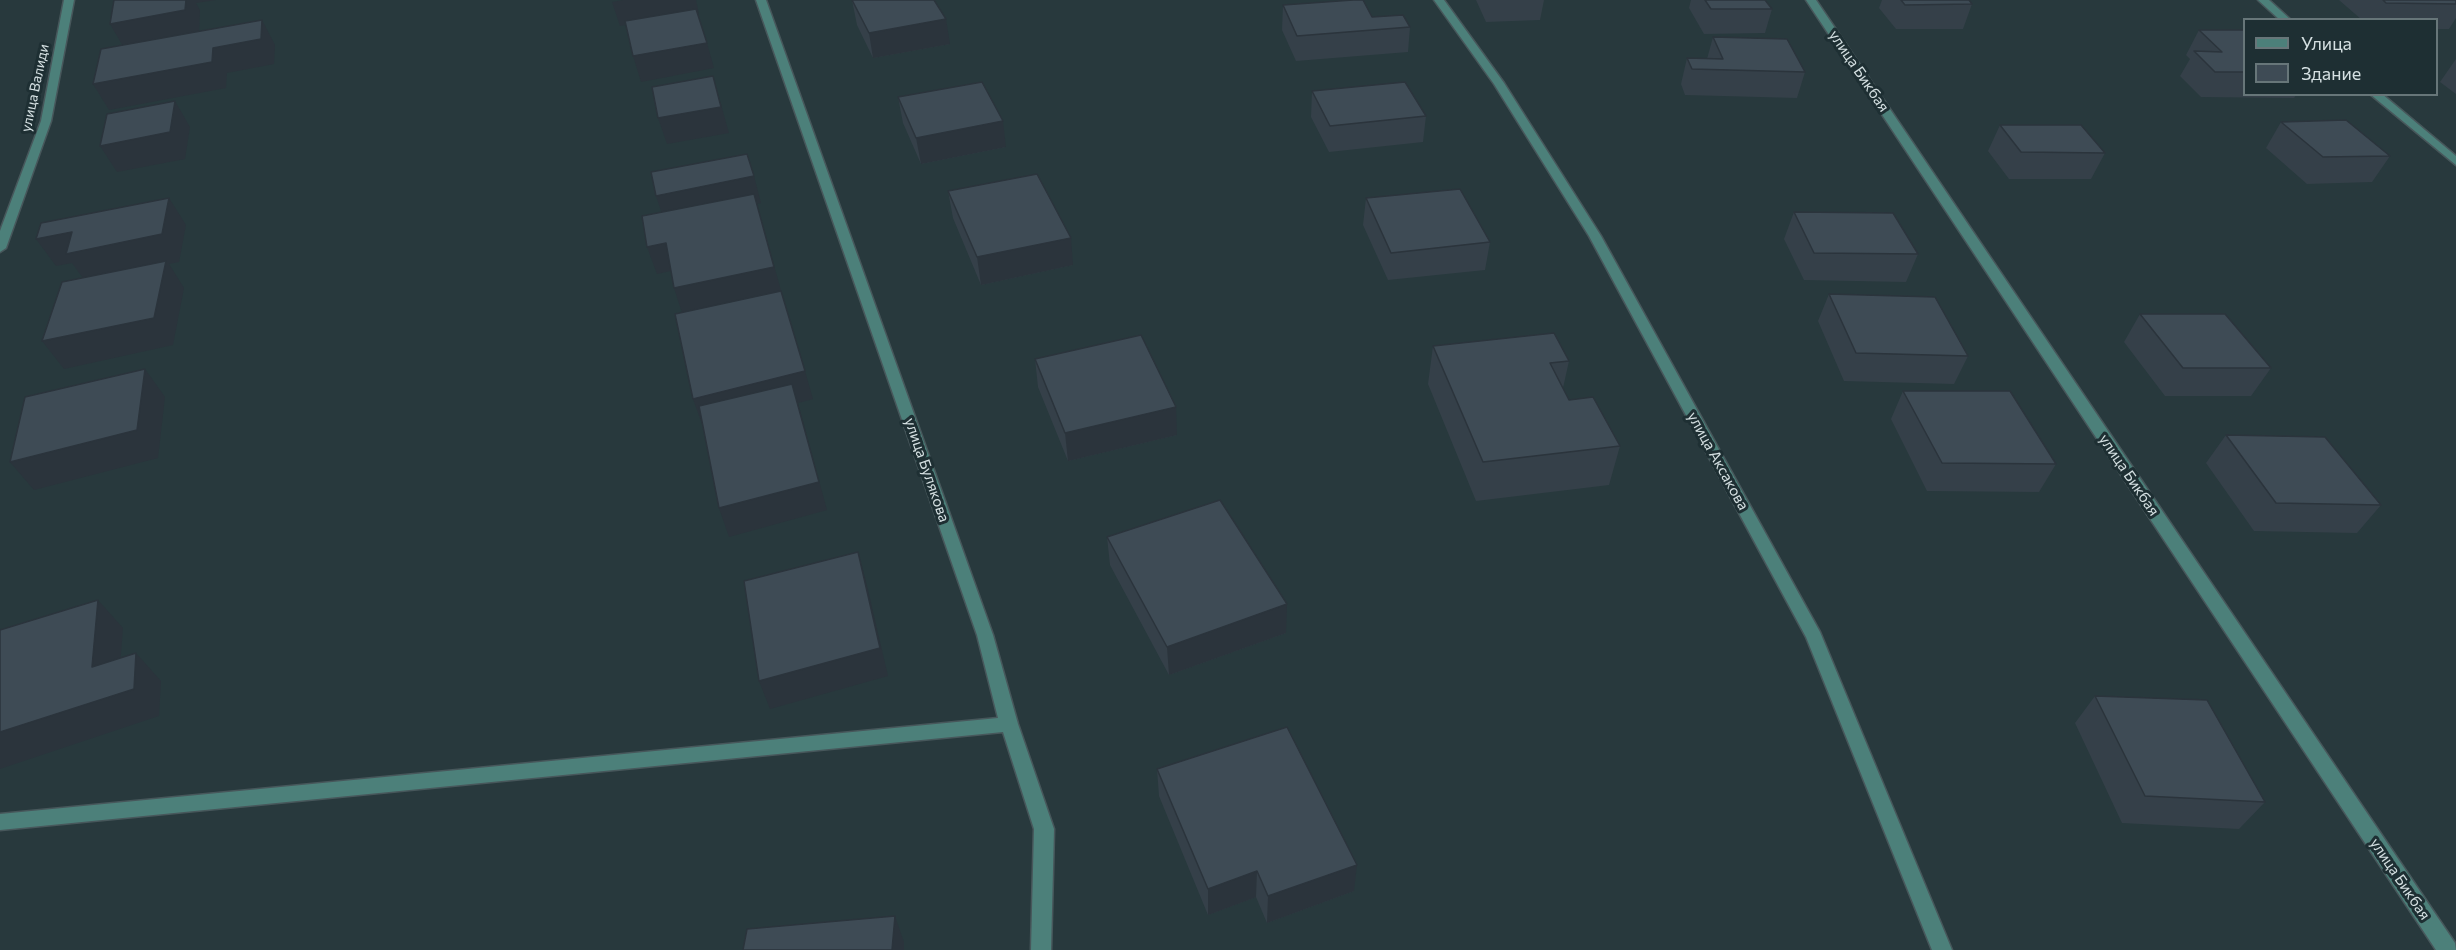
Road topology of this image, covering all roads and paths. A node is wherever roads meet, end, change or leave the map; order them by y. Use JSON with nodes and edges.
{"nodes":[{"id":1,"x":69,"y":0,"type":"edge"},
{"id":2,"x":761,"y":0,"type":"edge"},
{"id":3,"x":1439,"y":0,"type":"edge"},
{"id":4,"x":1811,"y":0,"type":"edge"},
{"id":5,"x":2263,"y":0,"type":"edge"},
{"id":6,"x":2284,"y":18,"type":"edge"},
{"id":7,"x":2377,"y":96,"type":"edge"},
{"id":8,"x":2456,"y":162,"type":"edge"},
{"id":9,"x":0,"y":248,"type":"edge"},
{"id":10,"x":1009,"y":724,"type":"junction"},
{"id":11,"x":0,"y":822,"type":"edge"},
{"id":12,"x":1041,"y":950,"type":"edge"},
{"id":13,"x":1942,"y":950,"type":"edge"},
{"id":14,"x":2448,"y":950,"type":"edge"}],
"edges":[{"from":1,"to":9,"type":"street","name":"улица Валиди"},
{"from":2,"to":10,"type":"street","name":"улица Булякова"},
{"from":3,"to":13,"type":"street","name":"улица Аксакова"},
{"from":4,"to":14,"type":"street","name":"улица Бикбая"},
{"from":5,"to":6,"type":"street"},
{"from":7,"to":8,"type":"street"},
{"from":10,"to":11,"type":"street"},
{"from":10,"to":12,"type":"street","name":"улица Булякова"}]}
